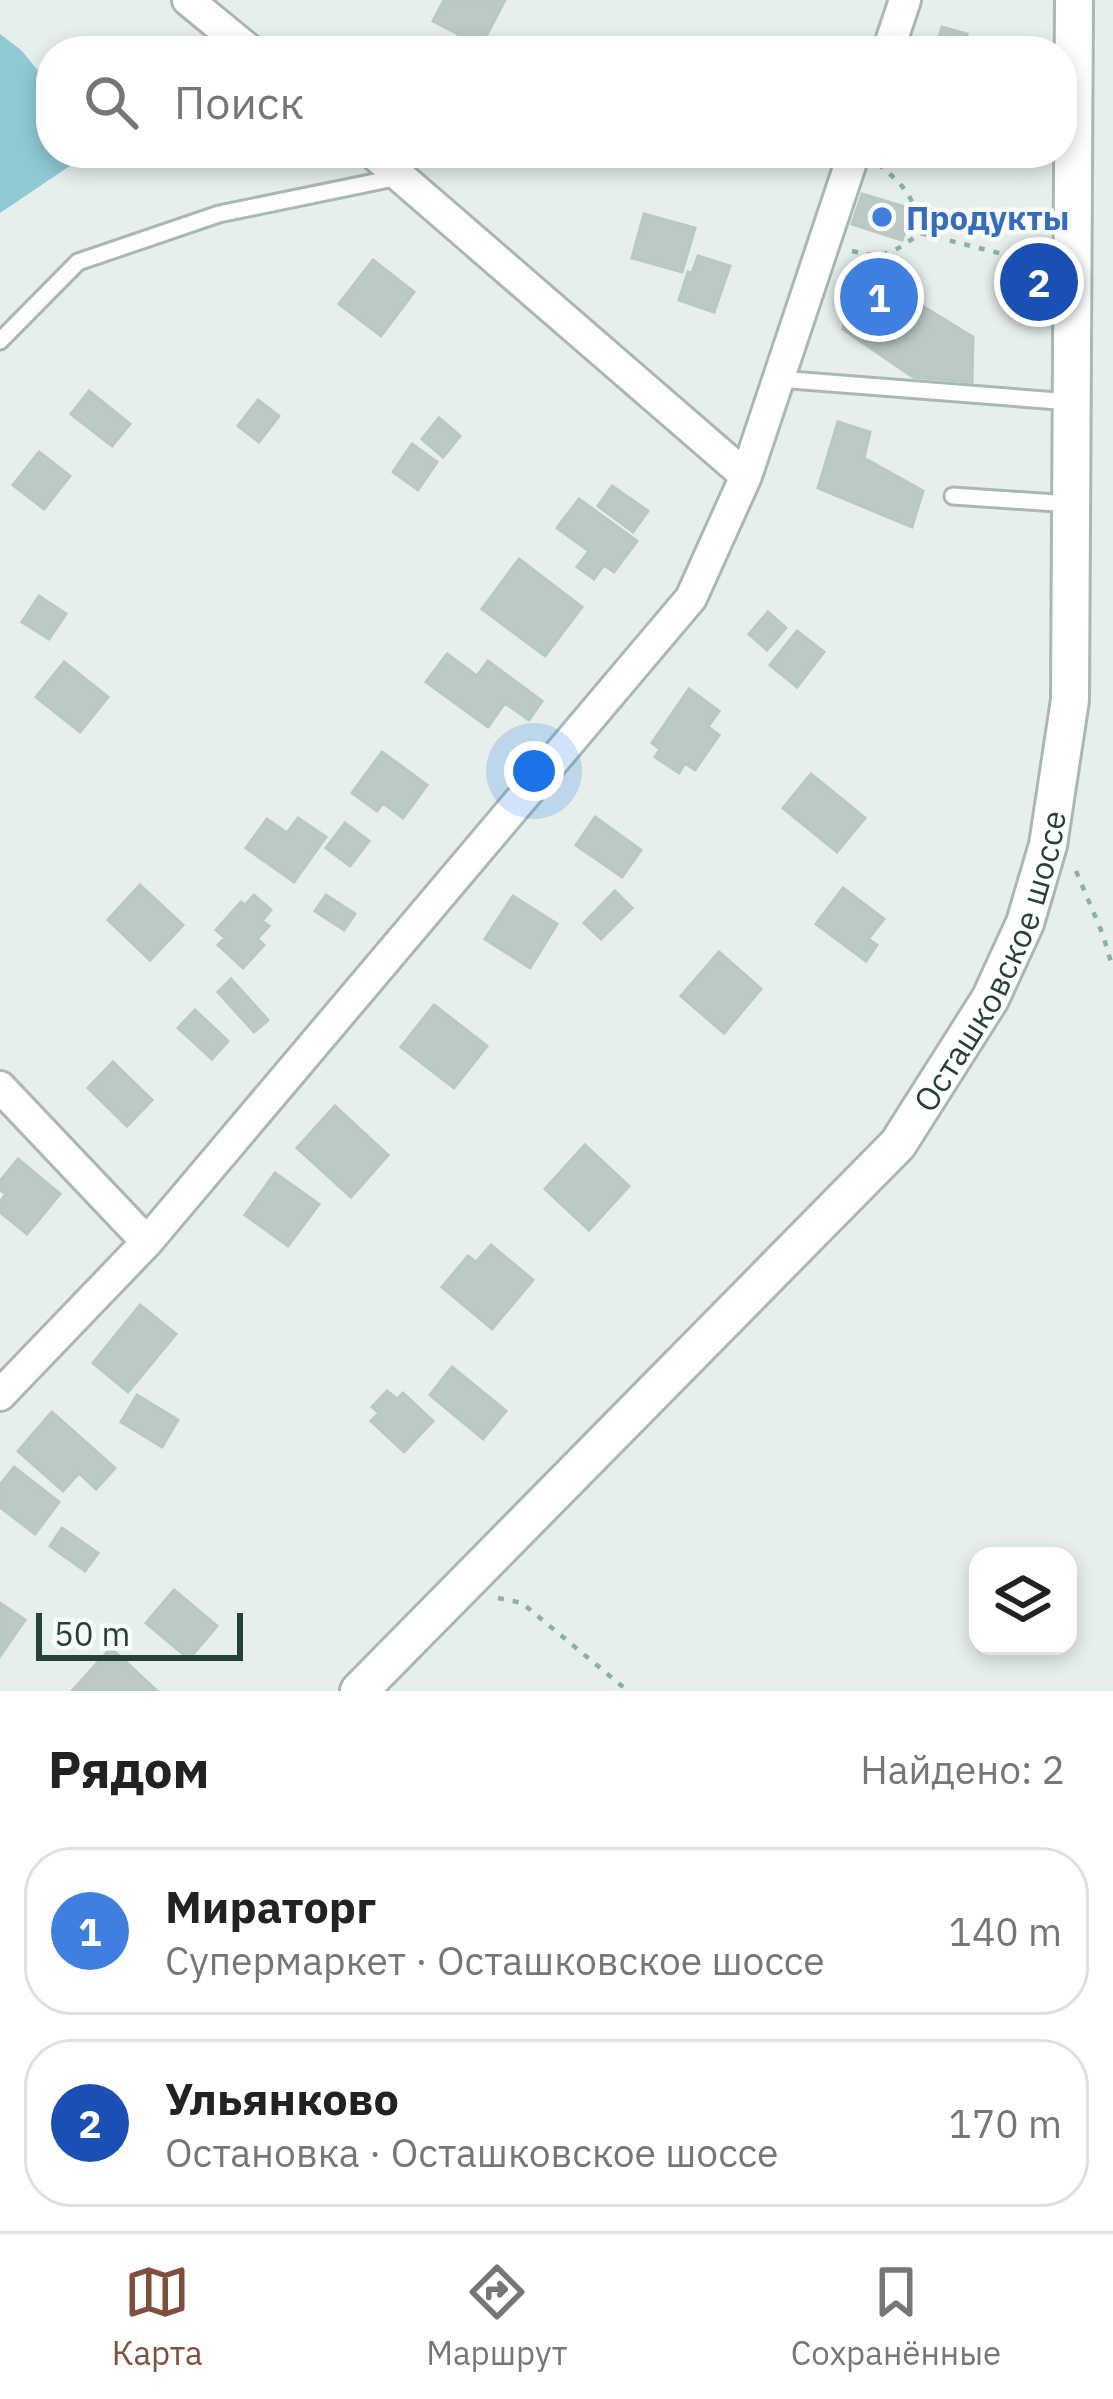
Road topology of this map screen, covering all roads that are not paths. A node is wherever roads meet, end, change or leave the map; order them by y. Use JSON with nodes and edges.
{"nodes":[{"id":1,"x":188,"y":0,"type":"edge"},
{"id":2,"x":905,"y":0,"type":"edge"},
{"id":3,"x":1074,"y":0,"type":"edge"},
{"id":4,"x":232,"y":36,"type":"edge"},
{"id":5,"x":893,"y":36,"type":"edge"},
{"id":6,"x":1074,"y":36,"type":"edge"},
{"id":7,"x":392,"y":168,"type":"edge"},
{"id":8,"x":860,"y":168,"type":"edge"},
{"id":9,"x":1073,"y":168,"type":"edge"},
{"id":10,"x":402,"y":176,"type":"junction"},
{"id":11,"x":0,"y":341,"type":"edge"},
{"id":12,"x":778,"y":379,"type":"junction"},
{"id":13,"x":1071,"y":402,"type":"junction"},
{"id":14,"x":746,"y":476,"type":"junction"},
{"id":15,"x":952,"y":496,"type":"dead end"},
{"id":16,"x":1071,"y":504,"type":"junction"},
{"id":17,"x":0,"y":1087,"type":"edge"},
{"id":18,"x":147,"y":1242,"type":"junction"},
{"id":19,"x":0,"y":1394,"type":"edge"},
{"id":20,"x":359,"y":1691,"type":"edge"}],
"edges":[{"from":1,"to":4,"type":"street"},
{"from":2,"to":5,"type":"street"},
{"from":3,"to":6,"type":"street","name":"Осташковское шоссе"},
{"from":7,"to":10,"type":"street"},
{"from":8,"to":12,"type":"street"},
{"from":9,"to":13,"type":"street","name":"Осташковское шоссе"},
{"from":10,"to":11,"type":"lane"},
{"from":10,"to":14,"type":"street"},
{"from":12,"to":13,"type":"lane"},
{"from":12,"to":14,"type":"street"},
{"from":13,"to":16,"type":"street","name":"Осташковское шоссе"},
{"from":14,"to":18,"type":"street"},
{"from":15,"to":16,"type":"lane"},
{"from":16,"to":20,"type":"street","name":"Осташковское шоссе"},
{"from":17,"to":18,"type":"street"},
{"from":18,"to":19,"type":"street"}]}
